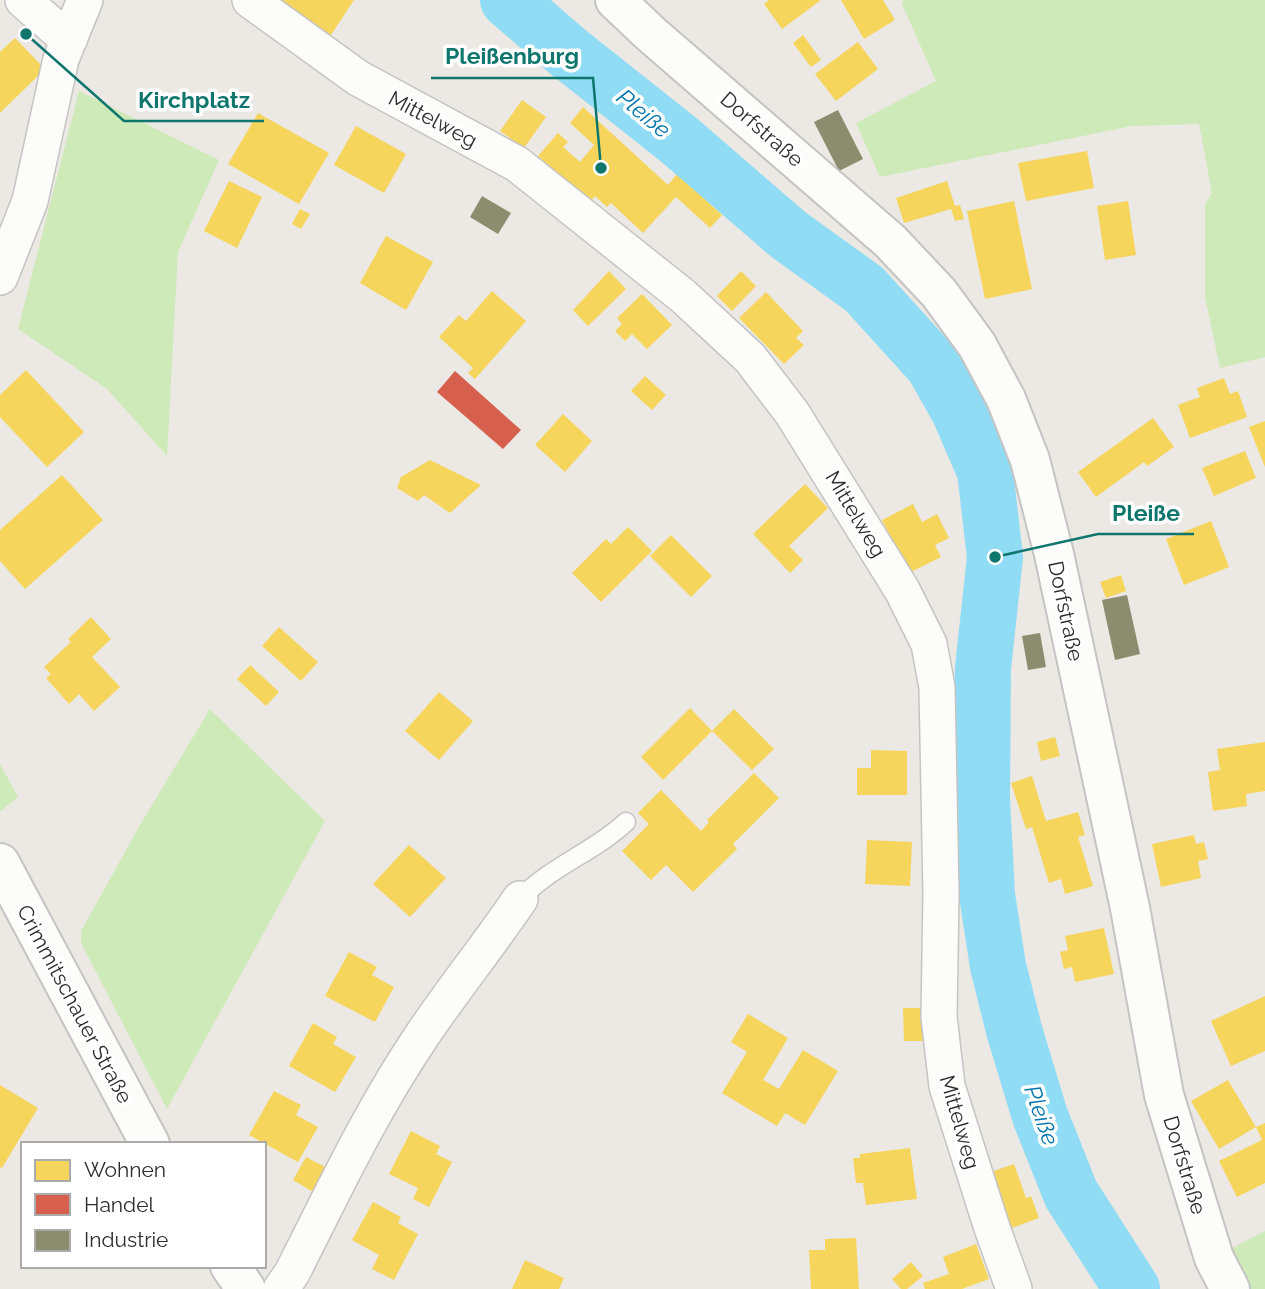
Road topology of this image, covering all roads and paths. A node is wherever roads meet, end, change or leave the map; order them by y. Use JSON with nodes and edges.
{"nodes":[{"id":1,"x":23,"y":0,"type":"edge"},
{"id":2,"x":85,"y":0,"type":"edge"},
{"id":3,"x":250,"y":0,"type":"edge"},
{"id":4,"x":615,"y":0,"type":"edge"},
{"id":5,"x":70,"y":38,"type":"junction"},
{"id":6,"x":0,"y":277,"type":"edge"},
{"id":7,"x":626,"y":822,"type":"dead end"},
{"id":8,"x":0,"y":863,"type":"edge"},
{"id":9,"x":520,"y":899,"type":"joint"},
{"id":10,"x":149,"y":1142,"type":"edge"},
{"id":11,"x":231,"y":1268,"type":"edge"},
{"id":12,"x":246,"y":1289,"type":"edge"},
{"id":13,"x":281,"y":1289,"type":"edge"},
{"id":14,"x":1014,"y":1289,"type":"edge"},
{"id":15,"x":1230,"y":1289,"type":"edge"}],
"edges":[{"from":1,"to":5,"type":"street"},
{"from":2,"to":5,"type":"street"},
{"from":3,"to":14,"type":"street","name":"Mittelweg"},
{"from":4,"to":15,"type":"street","name":"Dorfstraße"},
{"from":5,"to":6,"type":"street"},
{"from":7,"to":9,"type":"lane"},
{"from":8,"to":10,"type":"street","name":"Crimmitschauer Straße"},
{"from":9,"to":13,"type":"street"},
{"from":11,"to":12,"type":"street"}]}
